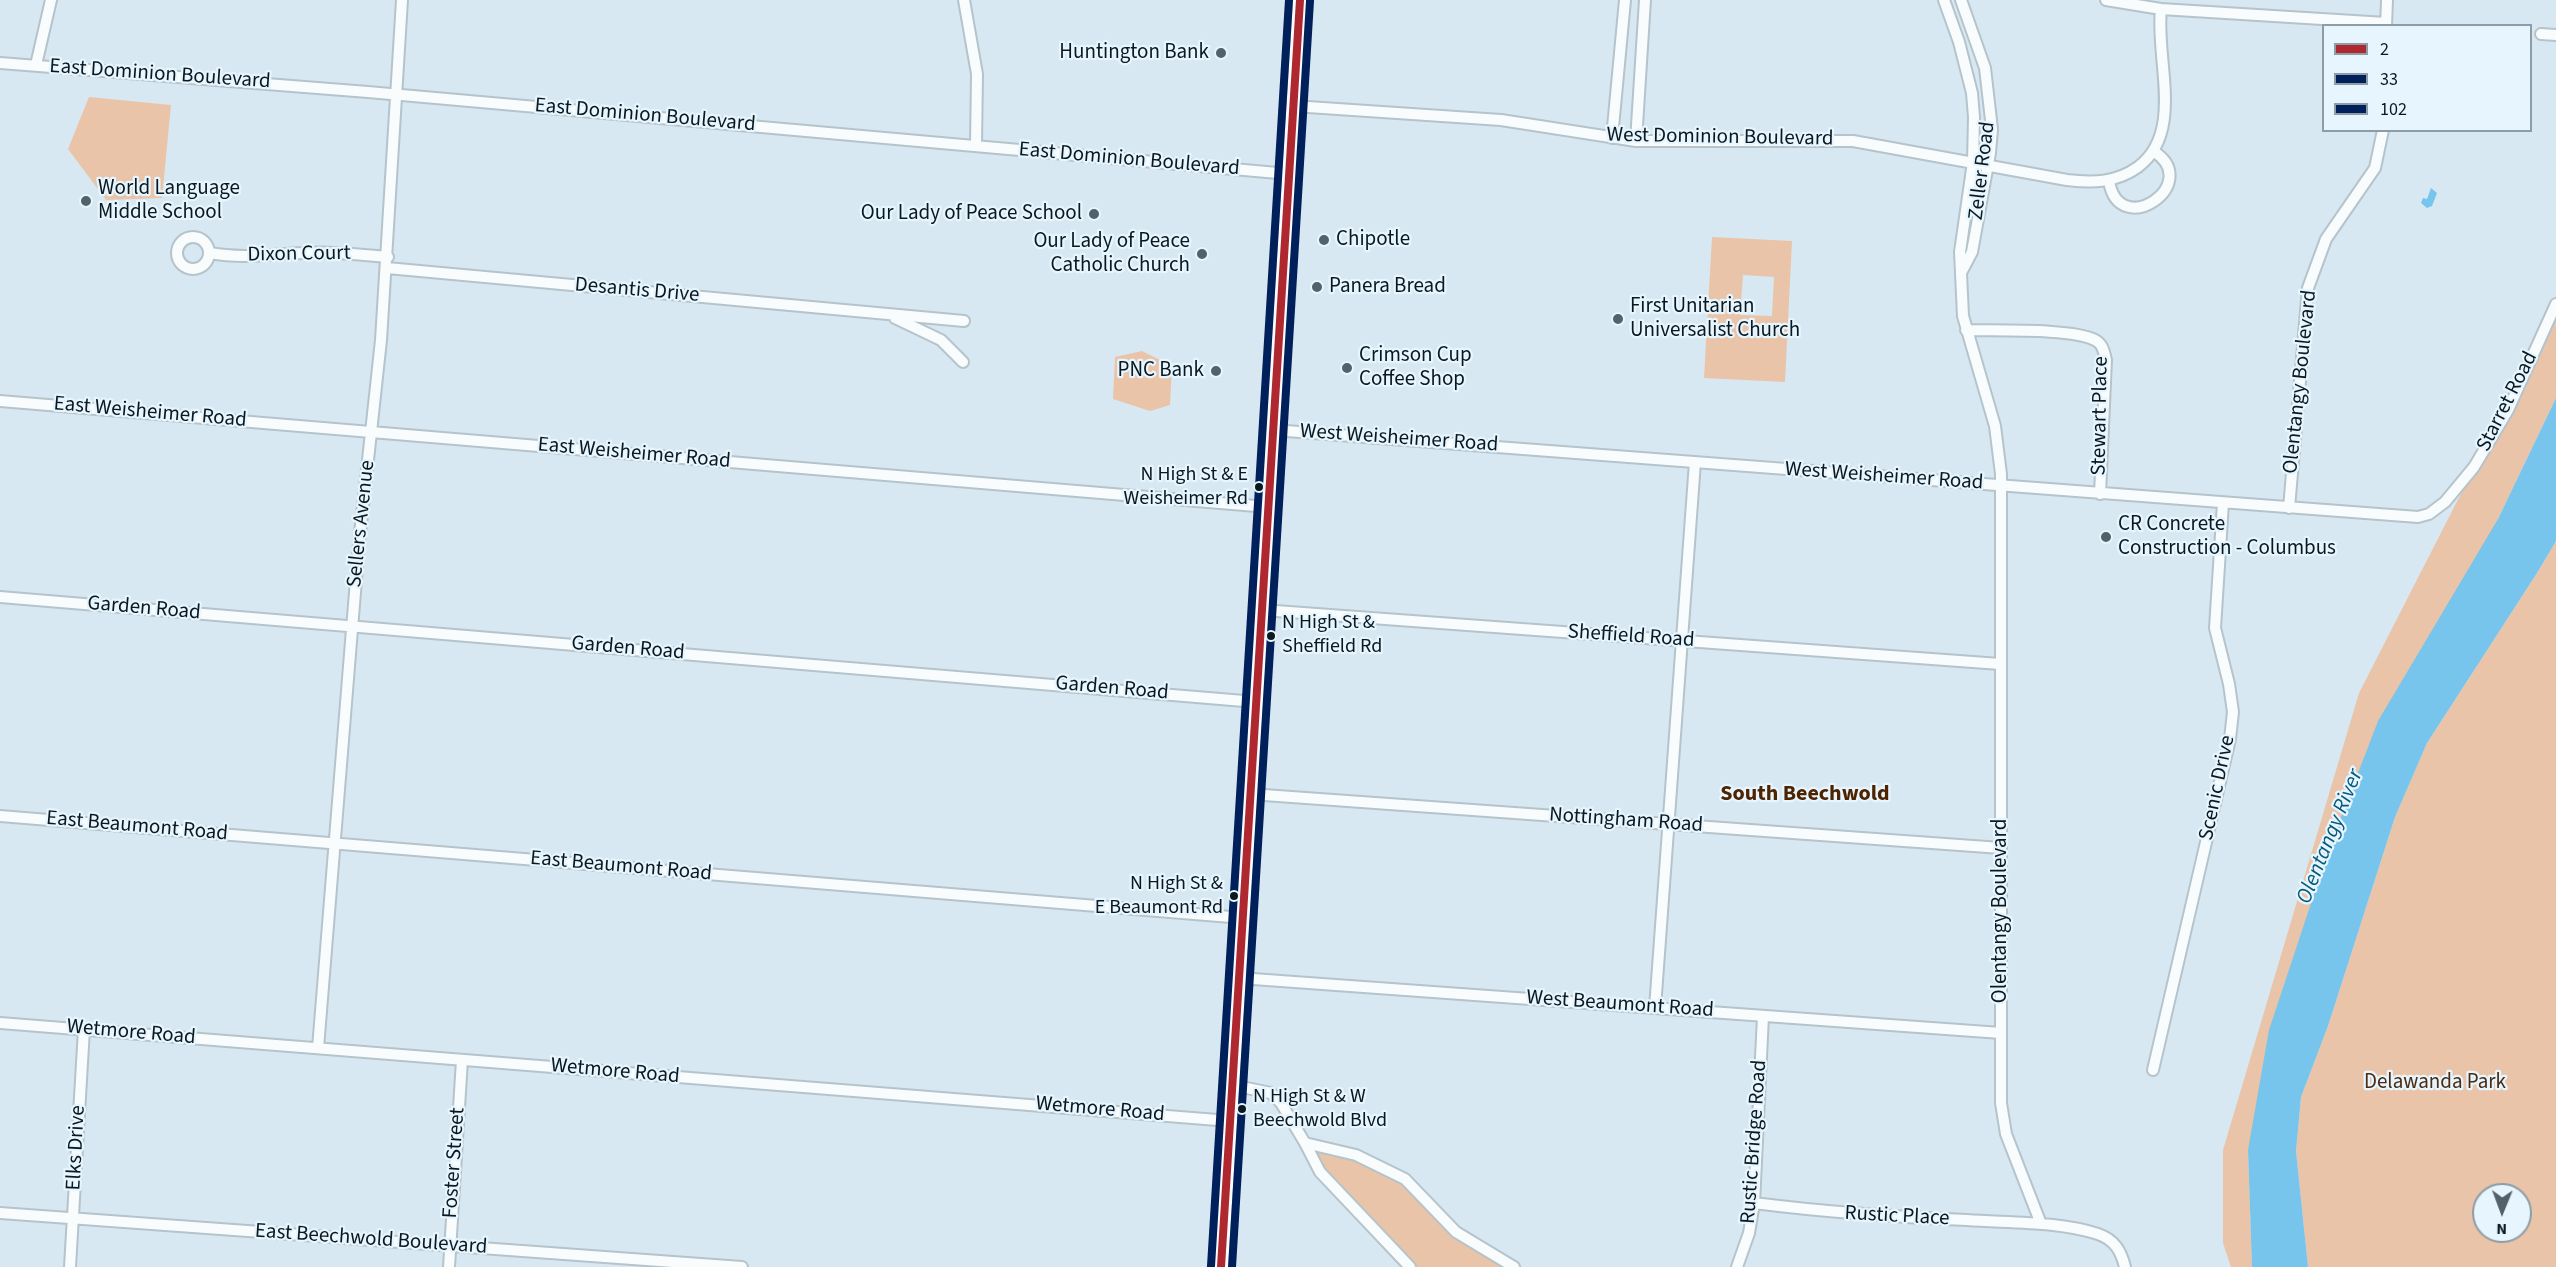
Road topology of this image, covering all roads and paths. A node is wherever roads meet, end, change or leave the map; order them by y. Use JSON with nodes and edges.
{"nodes":[{"id":1,"x":51,"y":0,"type":"edge"},
{"id":2,"x":402,"y":0,"type":"edge"},
{"id":3,"x":964,"y":0,"type":"edge"},
{"id":4,"x":1300,"y":0,"type":"edge"},
{"id":5,"x":1625,"y":0,"type":"edge"},
{"id":6,"x":1645,"y":0,"type":"edge"},
{"id":7,"x":1944,"y":0,"type":"edge"},
{"id":8,"x":1961,"y":0,"type":"edge"},
{"id":9,"x":2106,"y":0,"type":"edge"},
{"id":10,"x":2387,"y":0,"type":"edge"},
{"id":11,"x":2161,"y":9,"type":"junction"},
{"id":12,"x":2386,"y":24,"type":"edge"},
{"id":13,"x":2541,"y":34,"type":"dead end"},
{"id":14,"x":2556,"y":35,"type":"edge"},
{"id":15,"x":0,"y":63,"type":"edge"},
{"id":16,"x":36,"y":65,"type":"junction"},
{"id":17,"x":395,"y":94,"type":"junction"},
{"id":18,"x":1293,"y":106,"type":"junction"},
{"id":19,"x":2384,"y":132,"type":"edge"},
{"id":20,"x":1612,"y":138,"type":"junction"},
{"id":21,"x":1636,"y":141,"type":"junction"},
{"id":22,"x":976,"y":146,"type":"junction"},
{"id":23,"x":2153,"y":152,"type":"junction"},
{"id":24,"x":1973,"y":162,"type":"junction"},
{"id":25,"x":1988,"y":165,"type":"junction"},
{"id":26,"x":1289,"y":174,"type":"junction"},
{"id":27,"x":2109,"y":180,"type":"junction"},
{"id":28,"x":210,"y":253,"type":"dead end"},
{"id":29,"x":387,"y":262,"type":"junction"},
{"id":30,"x":1962,"y":271,"type":"junction"},
{"id":31,"x":2556,"y":304,"type":"edge"},
{"id":32,"x":887,"y":314,"type":"junction"},
{"id":33,"x":964,"y":321,"type":"dead end"},
{"id":34,"x":1966,"y":330,"type":"junction"},
{"id":35,"x":963,"y":362,"type":"dead end"},
{"id":36,"x":0,"y":401,"type":"edge"},
{"id":37,"x":1273,"y":430,"type":"junction"},
{"id":38,"x":373,"y":432,"type":"junction"},
{"id":39,"x":1695,"y":462,"type":"junction"},
{"id":40,"x":2474,"y":467,"type":"joint"},
{"id":41,"x":2001,"y":486,"type":"junction"},
{"id":42,"x":2100,"y":494,"type":"junction"},
{"id":43,"x":2223,"y":504,"type":"junction"},
{"id":44,"x":1268,"y":507,"type":"junction"},
{"id":45,"x":2289,"y":508,"type":"junction"},
{"id":46,"x":0,"y":597,"type":"edge"},
{"id":47,"x":1262,"y":610,"type":"junction"},
{"id":48,"x":352,"y":626,"type":"junction"},
{"id":49,"x":1682,"y":641,"type":"junction"},
{"id":50,"x":2000,"y":664,"type":"junction"},
{"id":51,"x":1256,"y":702,"type":"junction"},
{"id":52,"x":1250,"y":794,"type":"junction"},
{"id":53,"x":0,"y":816,"type":"edge"},
{"id":54,"x":1669,"y":824,"type":"junction"},
{"id":55,"x":335,"y":843,"type":"junction"},
{"id":56,"x":2001,"y":848,"type":"junction"},
{"id":57,"x":1243,"y":918,"type":"junction"},
{"id":58,"x":1239,"y":978,"type":"junction"},
{"id":59,"x":1655,"y":1008,"type":"junction"},
{"id":60,"x":1763,"y":1016,"type":"junction"},
{"id":61,"x":0,"y":1023,"type":"edge"},
{"id":62,"x":84,"y":1029,"type":"junction"},
{"id":63,"x":2001,"y":1033,"type":"junction"},
{"id":64,"x":318,"y":1048,"type":"junction"},
{"id":65,"x":462,"y":1060,"type":"junction"},
{"id":66,"x":2153,"y":1070,"type":"dead end"},
{"id":67,"x":1232,"y":1085,"type":"junction"},
{"id":68,"x":1230,"y":1121,"type":"junction"},
{"id":69,"x":1305,"y":1143,"type":"junction"},
{"id":70,"x":1754,"y":1203,"type":"junction"},
{"id":71,"x":0,"y":1213,"type":"edge"},
{"id":72,"x":73,"y":1219,"type":"junction"},
{"id":73,"x":2041,"y":1224,"type":"junction"},
{"id":74,"x":450,"y":1246,"type":"junction"},
{"id":75,"x":70,"y":1267,"type":"edge"},
{"id":76,"x":448,"y":1267,"type":"edge"},
{"id":77,"x":742,"y":1267,"type":"edge"},
{"id":78,"x":1221,"y":1267,"type":"edge"},
{"id":79,"x":1410,"y":1267,"type":"edge"},
{"id":80,"x":1515,"y":1267,"type":"edge"},
{"id":81,"x":1737,"y":1267,"type":"edge"},
{"id":82,"x":2125,"y":1267,"type":"edge"}],
"edges":[{"from":1,"to":16,"type":"street"},
{"from":2,"to":17,"type":"street","name":"Sellers Avenue"},
{"from":3,"to":22,"type":"street"},
{"from":4,"to":18,"type":"main road"},
{"from":5,"to":20,"type":"street"},
{"from":6,"to":21,"type":"street"},
{"from":7,"to":24,"type":"street","name":"Zeller Road"},
{"from":8,"to":25,"type":"street","name":"Zeller Road"},
{"from":9,"to":11,"type":"street"},
{"from":10,"to":12,"type":"street"},
{"from":11,"to":12,"type":"street"},
{"from":11,"to":23,"type":"street"},
{"from":13,"to":14,"type":"street"},
{"from":15,"to":16,"type":"street","name":"East Dominion Boulevard"},
{"from":16,"to":17,"type":"street","name":"East Dominion Boulevard"},
{"from":17,"to":22,"type":"street","name":"East Dominion Boulevard"},
{"from":17,"to":29,"type":"street","name":"Sellers Avenue"},
{"from":18,"to":20,"type":"street","name":"West Dominion Boulevard"},
{"from":18,"to":26,"type":"main road"},
{"from":19,"to":45,"type":"street","name":"Olentangy Boulevard"},
{"from":20,"to":21,"type":"street","name":"West Dominion Boulevard"},
{"from":21,"to":24,"type":"street","name":"West Dominion Boulevard"},
{"from":22,"to":26,"type":"street","name":"East Dominion Boulevard"},
{"from":23,"to":27,"type":"street","name":"West Dominion Boulevard"},
{"from":23,"to":27,"type":"street"},
{"from":24,"to":25,"type":"street","name":"West Dominion Boulevard"},
{"from":24,"to":30,"type":"street","name":"Zeller Road"},
{"from":25,"to":27,"type":"street","name":"West Dominion Boulevard"},
{"from":25,"to":30,"type":"street","name":"Zeller Road"},
{"from":26,"to":37,"type":"main road"},
{"from":28,"to":29,"type":"street","name":"Dixon Court"},
{"from":29,"to":32,"type":"street","name":"Desantis Drive"},
{"from":29,"to":38,"type":"street","name":"Sellers Avenue"},
{"from":30,"to":34,"type":"street","name":"Zeller Road"},
{"from":31,"to":40,"type":"street","name":"Starret Road"},
{"from":32,"to":33,"type":"street","name":"Desantis Drive"},
{"from":32,"to":35,"type":"street","name":"Desantis Drive"},
{"from":34,"to":41,"type":"street","name":"Zeller Road"},
{"from":34,"to":42,"type":"street","name":"Stewart Place"},
{"from":36,"to":38,"type":"street","name":"East Weisheimer Road"},
{"from":37,"to":39,"type":"street","name":"West Weisheimer Road"},
{"from":37,"to":44,"type":"main road"},
{"from":38,"to":44,"type":"street","name":"East Weisheimer Road"},
{"from":38,"to":48,"type":"street","name":"Sellers Avenue"},
{"from":39,"to":41,"type":"street","name":"West Weisheimer Road"},
{"from":39,"to":49,"type":"street"},
{"from":40,"to":45,"type":"street","name":"West Weisheimer Road"},
{"from":41,"to":42,"type":"street","name":"West Weisheimer Road"},
{"from":41,"to":50,"type":"street","name":"Olentangy Boulevard"},
{"from":42,"to":43,"type":"street","name":"West Weisheimer Road"},
{"from":43,"to":45,"type":"street","name":"West Weisheimer Road"},
{"from":43,"to":66,"type":"street","name":"Scenic Drive"},
{"from":44,"to":47,"type":"main road"},
{"from":46,"to":48,"type":"street","name":"Garden Road"},
{"from":47,"to":49,"type":"street","name":"Sheffield Road"},
{"from":47,"to":51,"type":"main road"},
{"from":48,"to":51,"type":"street","name":"Garden Road"},
{"from":48,"to":55,"type":"street","name":"Sellers Avenue"},
{"from":49,"to":50,"type":"street","name":"Sheffield Road"},
{"from":49,"to":54,"type":"street"},
{"from":50,"to":56,"type":"street","name":"Olentangy Boulevard"},
{"from":51,"to":52,"type":"main road"},
{"from":52,"to":54,"type":"street","name":"Nottingham Road"},
{"from":52,"to":57,"type":"main road"},
{"from":53,"to":55,"type":"street","name":"East Beaumont Road"},
{"from":54,"to":56,"type":"street","name":"Nottingham Road"},
{"from":54,"to":59,"type":"street"},
{"from":55,"to":57,"type":"street","name":"East Beaumont Road"},
{"from":55,"to":64,"type":"street","name":"Sellers Avenue"},
{"from":56,"to":63,"type":"street","name":"Olentangy Boulevard"},
{"from":57,"to":58,"type":"main road"},
{"from":58,"to":59,"type":"street","name":"West Beaumont Road"},
{"from":58,"to":67,"type":"main road"},
{"from":59,"to":60,"type":"street","name":"West Beaumont Road"},
{"from":60,"to":63,"type":"street","name":"West Beaumont Road"},
{"from":60,"to":70,"type":"street","name":"Rustic Bridge Road"},
{"from":61,"to":62,"type":"street","name":"Wetmore Road"},
{"from":62,"to":64,"type":"street","name":"Wetmore Road"},
{"from":62,"to":72,"type":"street","name":"Elks Drive"},
{"from":63,"to":73,"type":"street","name":"Olentangy Boulevard"},
{"from":64,"to":65,"type":"street","name":"Wetmore Road"},
{"from":65,"to":68,"type":"street","name":"Wetmore Road"},
{"from":65,"to":74,"type":"street","name":"Foster Street"},
{"from":67,"to":68,"type":"main road"},
{"from":67,"to":69,"type":"street"},
{"from":68,"to":78,"type":"main road"},
{"from":69,"to":79,"type":"street"},
{"from":69,"to":80,"type":"street"},
{"from":70,"to":73,"type":"street","name":"Rustic Place"},
{"from":70,"to":81,"type":"street","name":"Rustic Bridge Road"},
{"from":71,"to":72,"type":"street","name":"East Beechwold Boulevard"},
{"from":72,"to":74,"type":"street","name":"East Beechwold Boulevard"},
{"from":72,"to":75,"type":"street","name":"Elks Drive"},
{"from":73,"to":82,"type":"street"},
{"from":74,"to":76,"type":"street","name":"Foster Street"},
{"from":74,"to":77,"type":"street","name":"East Beechwold Boulevard"}]}
